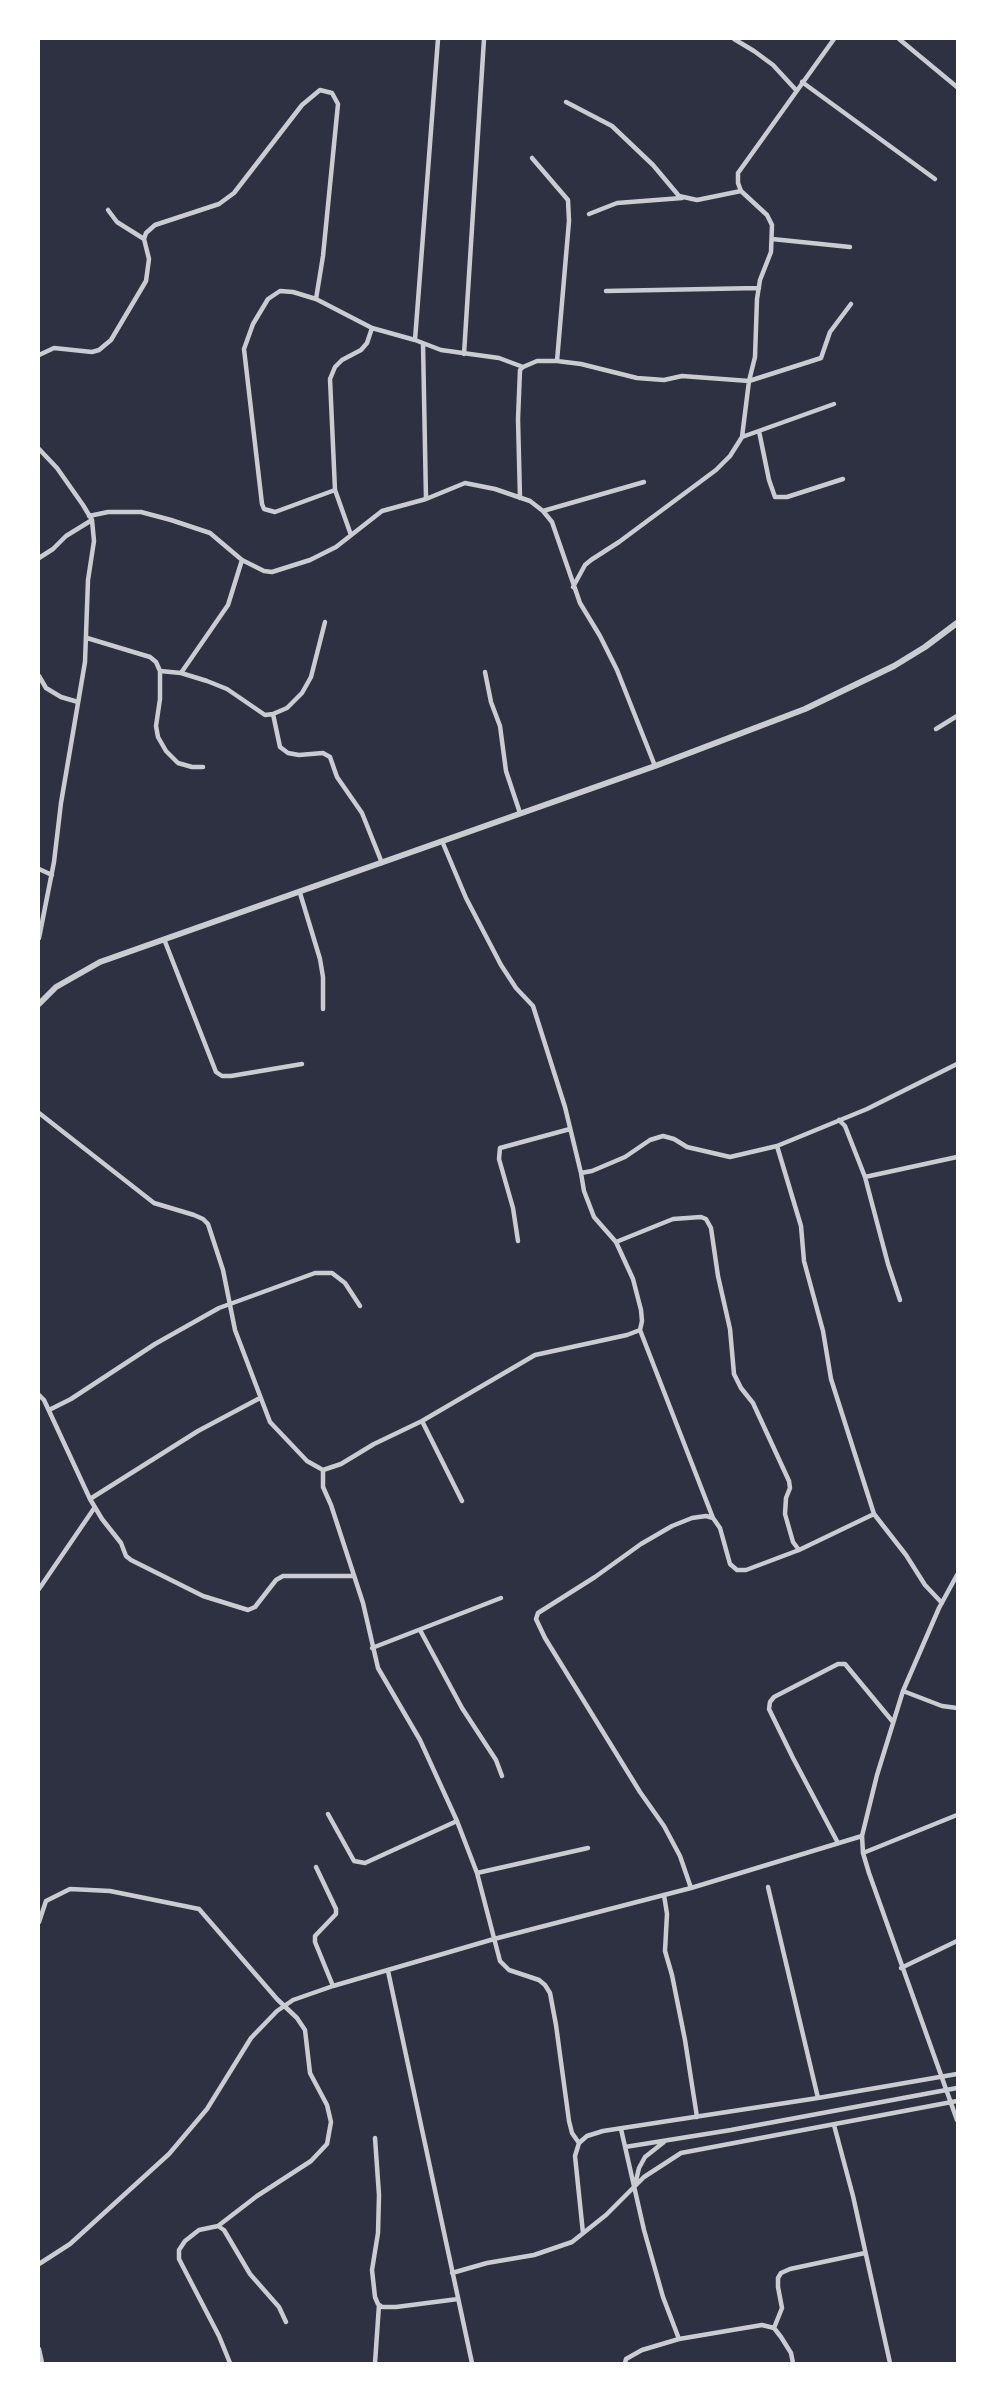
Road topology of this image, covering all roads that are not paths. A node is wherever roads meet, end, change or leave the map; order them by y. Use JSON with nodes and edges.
{"nodes":[{"id":1,"x":438,"y":39,"type":"edge"},
{"id":2,"x":484,"y":39,"type":"edge"},
{"id":3,"x":734,"y":39,"type":"edge"},
{"id":4,"x":834,"y":39,"type":"edge"},
{"id":5,"x":899,"y":39,"type":"edge"},
{"id":6,"x":802,"y":82,"type":"junction"},
{"id":7,"x":957,"y":87,"type":"edge"},
{"id":8,"x":796,"y":90,"type":"junction"},
{"id":9,"x":566,"y":102,"type":"dead end"},
{"id":10,"x":532,"y":158,"type":"dead end"},
{"id":11,"x":935,"y":179,"type":"dead end"},
{"id":12,"x":741,"y":191,"type":"junction"},
{"id":13,"x":685,"y":198,"type":"junction"},
{"id":14,"x":108,"y":210,"type":"dead end"},
{"id":15,"x":589,"y":214,"type":"dead end"},
{"id":16,"x":144,"y":239,"type":"junction"},
{"id":17,"x":771,"y":239,"type":"junction"},
{"id":18,"x":850,"y":247,"type":"dead end"},
{"id":19,"x":759,"y":288,"type":"junction"},
{"id":20,"x":606,"y":291,"type":"dead end"},
{"id":21,"x":316,"y":298,"type":"junction"},
{"id":22,"x":851,"y":304,"type":"dead end"},
{"id":23,"x":372,"y":328,"type":"junction"},
{"id":24,"x":415,"y":340,"type":"junction"},
{"id":25,"x":423,"y":344,"type":"junction"},
{"id":26,"x":464,"y":354,"type":"junction"},
{"id":27,"x":39,"y":355,"type":"edge"},
{"id":28,"x":557,"y":361,"type":"junction"},
{"id":29,"x":523,"y":367,"type":"junction"},
{"id":30,"x":749,"y":381,"type":"junction"},
{"id":31,"x":834,"y":404,"type":"dead end"},
{"id":32,"x":759,"y":431,"type":"junction"},
{"id":33,"x":742,"y":437,"type":"junction"},
{"id":34,"x":39,"y":449,"type":"edge"},
{"id":35,"x":843,"y":479,"type":"dead end"},
{"id":36,"x":645,"y":482,"type":"dead end"},
{"id":37,"x":335,"y":490,"type":"junction"},
{"id":38,"x":426,"y":498,"type":"junction"},
{"id":39,"x":520,"y":498,"type":"junction"},
{"id":40,"x":543,"y":511,"type":"junction"},
{"id":41,"x":91,"y":518,"type":"junction"},
{"id":42,"x":351,"y":535,"type":"junction"},
{"id":43,"x":39,"y":558,"type":"edge"},
{"id":44,"x":242,"y":560,"type":"junction"},
{"id":45,"x":573,"y":587,"type":"junction"},
{"id":46,"x":326,"y":622,"type":"dead end"},
{"id":47,"x":957,"y":623,"type":"edge"},
{"id":48,"x":87,"y":638,"type":"junction"},
{"id":49,"x":160,"y":670,"type":"junction"},
{"id":50,"x":485,"y":672,"type":"dead end"},
{"id":51,"x":181,"y":673,"type":"junction"},
{"id":52,"x":39,"y":676,"type":"edge"},
{"id":53,"x":78,"y":702,"type":"junction"},
{"id":54,"x":273,"y":714,"type":"junction"},
{"id":55,"x":957,"y":716,"type":"edge"},
{"id":56,"x":936,"y":729,"type":"dead end"},
{"id":57,"x":655,"y":766,"type":"junction"},
{"id":58,"x":203,"y":767,"type":"dead end"},
{"id":59,"x":520,"y":813,"type":"junction"},
{"id":60,"x":442,"y":840,"type":"junction"},
{"id":61,"x":382,"y":863,"type":"junction"},
{"id":62,"x":39,"y":869,"type":"edge"},
{"id":63,"x":52,"y":875,"type":"junction"},
{"id":64,"x":300,"y":893,"type":"junction"},
{"id":65,"x":39,"y":938,"type":"edge"},
{"id":66,"x":164,"y":939,"type":"junction"},
{"id":67,"x":39,"y":1004,"type":"edge"},
{"id":68,"x":323,"y":1009,"type":"dead end"},
{"id":69,"x":302,"y":1064,"type":"dead end"},
{"id":70,"x":957,"y":1064,"type":"edge"},
{"id":71,"x":39,"y":1113,"type":"edge"},
{"id":72,"x":839,"y":1120,"type":"junction"},
{"id":73,"x":570,"y":1129,"type":"junction"},
{"id":74,"x":777,"y":1146,"type":"junction"},
{"id":75,"x":957,"y":1157,"type":"edge"},
{"id":76,"x":581,"y":1173,"type":"junction"},
{"id":77,"x":865,"y":1177,"type":"junction"},
{"id":78,"x":518,"y":1241,"type":"dead end"},
{"id":79,"x":616,"y":1242,"type":"junction"},
{"id":80,"x":900,"y":1300,"type":"dead end"},
{"id":81,"x":230,"y":1303,"type":"junction"},
{"id":82,"x":360,"y":1306,"type":"dead end"},
{"id":83,"x":640,"y":1330,"type":"junction"},
{"id":84,"x":39,"y":1395,"type":"edge"},
{"id":85,"x":260,"y":1398,"type":"junction"},
{"id":86,"x":49,"y":1410,"type":"junction"},
{"id":87,"x":422,"y":1421,"type":"junction"},
{"id":88,"x":323,"y":1470,"type":"junction"},
{"id":89,"x":90,"y":1499,"type":"junction"},
{"id":90,"x":462,"y":1501,"type":"dead end"},
{"id":91,"x":95,"y":1508,"type":"junction"},
{"id":92,"x":874,"y":1514,"type":"junction"},
{"id":93,"x":713,"y":1518,"type":"junction"},
{"id":94,"x":799,"y":1550,"type":"junction"},
{"id":95,"x":957,"y":1575,"type":"edge"},
{"id":96,"x":354,"y":1576,"type":"junction"},
{"id":97,"x":39,"y":1589,"type":"edge"},
{"id":98,"x":501,"y":1598,"type":"dead end"},
{"id":99,"x":942,"y":1603,"type":"junction"},
{"id":100,"x":420,"y":1630,"type":"junction"},
{"id":101,"x":372,"y":1648,"type":"junction"},
{"id":102,"x":903,"y":1691,"type":"junction"},
{"id":103,"x":957,"y":1708,"type":"edge"},
{"id":104,"x":893,"y":1722,"type":"junction"},
{"id":105,"x":502,"y":1776,"type":"dead end"},
{"id":106,"x":328,"y":1814,"type":"dead end"},
{"id":107,"x":957,"y":1815,"type":"edge"},
{"id":108,"x":457,"y":1821,"type":"junction"},
{"id":109,"x":862,"y":1836,"type":"junction"},
{"id":110,"x":838,"y":1843,"type":"junction"},
{"id":111,"x":588,"y":1848,"type":"dead end"},
{"id":112,"x":863,"y":1853,"type":"junction"},
{"id":113,"x":316,"y":1867,"type":"dead end"},
{"id":114,"x":477,"y":1873,"type":"junction"},
{"id":115,"x":768,"y":1887,"type":"dead end"},
{"id":116,"x":690,"y":1888,"type":"junction"},
{"id":117,"x":664,"y":1894,"type":"junction"},
{"id":118,"x":39,"y":1899,"type":"edge"},
{"id":119,"x":46,"y":1901,"type":"junction"},
{"id":120,"x":39,"y":1922,"type":"edge"},
{"id":121,"x":494,"y":1939,"type":"junction"},
{"id":122,"x":957,"y":1941,"type":"edge"},
{"id":123,"x":901,"y":1968,"type":"junction"},
{"id":124,"x":388,"y":1971,"type":"junction"},
{"id":125,"x":333,"y":1986,"type":"junction"},
{"id":126,"x":284,"y":2007,"type":"junction"},
{"id":127,"x":957,"y":2074,"type":"edge"},
{"id":128,"x":941,"y":2077,"type":"junction"},
{"id":129,"x":957,"y":2088,"type":"edge"},
{"id":130,"x":946,"y":2091,"type":"junction"},
{"id":131,"x":818,"y":2098,"type":"junction"},
{"id":132,"x":957,"y":2101,"type":"edge"},
{"id":133,"x":950,"y":2102,"type":"junction"},
{"id":134,"x":697,"y":2117,"type":"junction"},
{"id":135,"x":957,"y":2120,"type":"edge"},
{"id":136,"x":834,"y":2125,"type":"junction"},
{"id":137,"x":621,"y":2129,"type":"junction"},
{"id":138,"x":375,"y":2138,"type":"dead end"},
{"id":139,"x":666,"y":2141,"type":"junction"},
{"id":140,"x":579,"y":2143,"type":"junction"},
{"id":141,"x":625,"y":2147,"type":"junction"},
{"id":142,"x":634,"y":2188,"type":"junction"},
{"id":143,"x":218,"y":2226,"type":"junction"},
{"id":144,"x":583,"y":2233,"type":"junction"},
{"id":145,"x":865,"y":2253,"type":"junction"},
{"id":146,"x":39,"y":2264,"type":"edge"},
{"id":147,"x":452,"y":2273,"type":"junction"},
{"id":148,"x":458,"y":2299,"type":"junction"},
{"id":149,"x":379,"y":2305,"type":"junction"},
{"id":150,"x":286,"y":2322,"type":"dead end"},
{"id":151,"x":774,"y":2328,"type":"junction"},
{"id":152,"x":679,"y":2339,"type":"junction"},
{"id":153,"x":39,"y":2349,"type":"edge"},
{"id":154,"x":42,"y":2363,"type":"edge"},
{"id":155,"x":230,"y":2363,"type":"edge"},
{"id":156,"x":375,"y":2363,"type":"edge"},
{"id":157,"x":472,"y":2363,"type":"edge"},
{"id":158,"x":625,"y":2363,"type":"edge"},
{"id":159,"x":793,"y":2363,"type":"edge"},
{"id":160,"x":890,"y":2363,"type":"edge"}],
"edges":[{"from":1,"to":24,"type":"street"},
{"from":2,"to":26,"type":"street"},
{"from":3,"to":8,"type":"street"},
{"from":4,"to":6,"type":"street"},
{"from":5,"to":7,"type":"street"},
{"from":6,"to":8,"type":"street"},
{"from":6,"to":11,"type":"street"},
{"from":8,"to":12,"type":"street"},
{"from":9,"to":13,"type":"street"},
{"from":10,"to":28,"type":"street"},
{"from":12,"to":13,"type":"street"},
{"from":12,"to":17,"type":"street"},
{"from":13,"to":15,"type":"street"},
{"from":14,"to":16,"type":"street"},
{"from":16,"to":21,"type":"street"},
{"from":16,"to":27,"type":"street"},
{"from":17,"to":18,"type":"street"},
{"from":17,"to":19,"type":"street"},
{"from":19,"to":20,"type":"street"},
{"from":19,"to":30,"type":"street"},
{"from":21,"to":23,"type":"street"},
{"from":21,"to":37,"type":"street"},
{"from":22,"to":30,"type":"street"},
{"from":23,"to":24,"type":"street"},
{"from":23,"to":37,"type":"street"},
{"from":24,"to":25,"type":"street"},
{"from":25,"to":26,"type":"street"},
{"from":25,"to":38,"type":"street"},
{"from":26,"to":29,"type":"street"},
{"from":28,"to":29,"type":"street"},
{"from":28,"to":30,"type":"street"},
{"from":29,"to":39,"type":"street"},
{"from":30,"to":33,"type":"street"},
{"from":31,"to":32,"type":"street"},
{"from":32,"to":33,"type":"street"},
{"from":32,"to":35,"type":"street"},
{"from":33,"to":45,"type":"street"},
{"from":34,"to":41,"type":"street"},
{"from":36,"to":40,"type":"street"},
{"from":37,"to":42,"type":"street"},
{"from":38,"to":39,"type":"street"},
{"from":38,"to":42,"type":"street"},
{"from":39,"to":40,"type":"street"},
{"from":40,"to":45,"type":"street"},
{"from":41,"to":43,"type":"street"},
{"from":41,"to":44,"type":"street"},
{"from":41,"to":48,"type":"street"},
{"from":42,"to":44,"type":"street"},
{"from":44,"to":51,"type":"street"},
{"from":45,"to":57,"type":"street"},
{"from":46,"to":54,"type":"street"},
{"from":47,"to":57,"type":"street"},
{"from":48,"to":49,"type":"street"},
{"from":48,"to":53,"type":"street"},
{"from":49,"to":51,"type":"street"},
{"from":49,"to":58,"type":"street"},
{"from":50,"to":59,"type":"street"},
{"from":51,"to":54,"type":"street"},
{"from":52,"to":53,"type":"street"},
{"from":53,"to":63,"type":"street"},
{"from":54,"to":61,"type":"street"},
{"from":55,"to":56,"type":"street"},
{"from":57,"to":59,"type":"street"},
{"from":59,"to":60,"type":"street"},
{"from":60,"to":61,"type":"street"},
{"from":60,"to":73,"type":"street"},
{"from":61,"to":64,"type":"street"},
{"from":62,"to":63,"type":"street"},
{"from":63,"to":65,"type":"street"},
{"from":64,"to":66,"type":"street"},
{"from":64,"to":68,"type":"street"},
{"from":66,"to":67,"type":"street"},
{"from":66,"to":69,"type":"street"},
{"from":70,"to":72,"type":"street"},
{"from":71,"to":81,"type":"street"},
{"from":72,"to":74,"type":"street"},
{"from":72,"to":77,"type":"street"},
{"from":73,"to":76,"type":"street"},
{"from":73,"to":78,"type":"street"},
{"from":74,"to":76,"type":"street"},
{"from":74,"to":92,"type":"street"},
{"from":75,"to":77,"type":"street"},
{"from":76,"to":79,"type":"street"},
{"from":77,"to":80,"type":"street"},
{"from":79,"to":83,"type":"street"},
{"from":79,"to":94,"type":"street"},
{"from":81,"to":82,"type":"street"},
{"from":81,"to":85,"type":"street"},
{"from":81,"to":86,"type":"street"},
{"from":83,"to":87,"type":"street"},
{"from":83,"to":93,"type":"street"},
{"from":84,"to":86,"type":"street"},
{"from":85,"to":88,"type":"street"},
{"from":85,"to":89,"type":"street"},
{"from":86,"to":89,"type":"street"},
{"from":87,"to":88,"type":"street"},
{"from":87,"to":90,"type":"street"},
{"from":88,"to":96,"type":"street"},
{"from":89,"to":91,"type":"street"},
{"from":91,"to":96,"type":"street"},
{"from":91,"to":97,"type":"street"},
{"from":92,"to":94,"type":"street"},
{"from":92,"to":99,"type":"street"},
{"from":93,"to":94,"type":"street"},
{"from":93,"to":116,"type":"street"},
{"from":95,"to":99,"type":"street"},
{"from":96,"to":101,"type":"street"},
{"from":98,"to":100,"type":"street"},
{"from":99,"to":102,"type":"street"},
{"from":100,"to":101,"type":"street"},
{"from":100,"to":105,"type":"street"},
{"from":101,"to":108,"type":"street"},
{"from":102,"to":103,"type":"street"},
{"from":102,"to":104,"type":"street"},
{"from":104,"to":109,"type":"street"},
{"from":104,"to":110,"type":"street"},
{"from":106,"to":108,"type":"street"},
{"from":107,"to":112,"type":"street"},
{"from":108,"to":114,"type":"street"},
{"from":109,"to":110,"type":"street"},
{"from":109,"to":112,"type":"street"},
{"from":110,"to":116,"type":"street"},
{"from":111,"to":114,"type":"street"},
{"from":112,"to":123,"type":"street"},
{"from":113,"to":125,"type":"street"},
{"from":114,"to":121,"type":"street"},
{"from":115,"to":131,"type":"street"},
{"from":116,"to":117,"type":"street"},
{"from":117,"to":121,"type":"street"},
{"from":117,"to":134,"type":"street"},
{"from":118,"to":119,"type":"street"},
{"from":119,"to":120,"type":"street"},
{"from":119,"to":126,"type":"street"},
{"from":121,"to":124,"type":"street"},
{"from":121,"to":140,"type":"street"},
{"from":122,"to":123,"type":"street"},
{"from":123,"to":128,"type":"street"},
{"from":124,"to":125,"type":"street"},
{"from":124,"to":147,"type":"street"},
{"from":125,"to":126,"type":"street"},
{"from":126,"to":143,"type":"street"},
{"from":126,"to":146,"type":"street"},
{"from":127,"to":128,"type":"street"},
{"from":128,"to":130,"type":"street"},
{"from":128,"to":131,"type":"street"},
{"from":129,"to":130,"type":"street"},
{"from":130,"to":133,"type":"street"},
{"from":130,"to":139,"type":"street"},
{"from":131,"to":134,"type":"street"},
{"from":132,"to":133,"type":"street"},
{"from":133,"to":135,"type":"street"},
{"from":133,"to":136,"type":"street"},
{"from":134,"to":137,"type":"street"},
{"from":136,"to":142,"type":"street"},
{"from":136,"to":145,"type":"street"},
{"from":137,"to":140,"type":"street"},
{"from":137,"to":141,"type":"street"},
{"from":138,"to":149,"type":"street"},
{"from":139,"to":141,"type":"street"},
{"from":139,"to":142,"type":"street"},
{"from":140,"to":144,"type":"street"},
{"from":141,"to":142,"type":"street"},
{"from":142,"to":144,"type":"street"},
{"from":142,"to":152,"type":"street"},
{"from":143,"to":150,"type":"street"},
{"from":143,"to":155,"type":"street"},
{"from":144,"to":147,"type":"street"},
{"from":145,"to":151,"type":"street"},
{"from":145,"to":160,"type":"street"},
{"from":147,"to":148,"type":"street"},
{"from":148,"to":149,"type":"street"},
{"from":148,"to":157,"type":"street"},
{"from":149,"to":156,"type":"street"},
{"from":151,"to":152,"type":"street"},
{"from":151,"to":159,"type":"street"},
{"from":152,"to":158,"type":"street"},
{"from":153,"to":154,"type":"street"}]}
